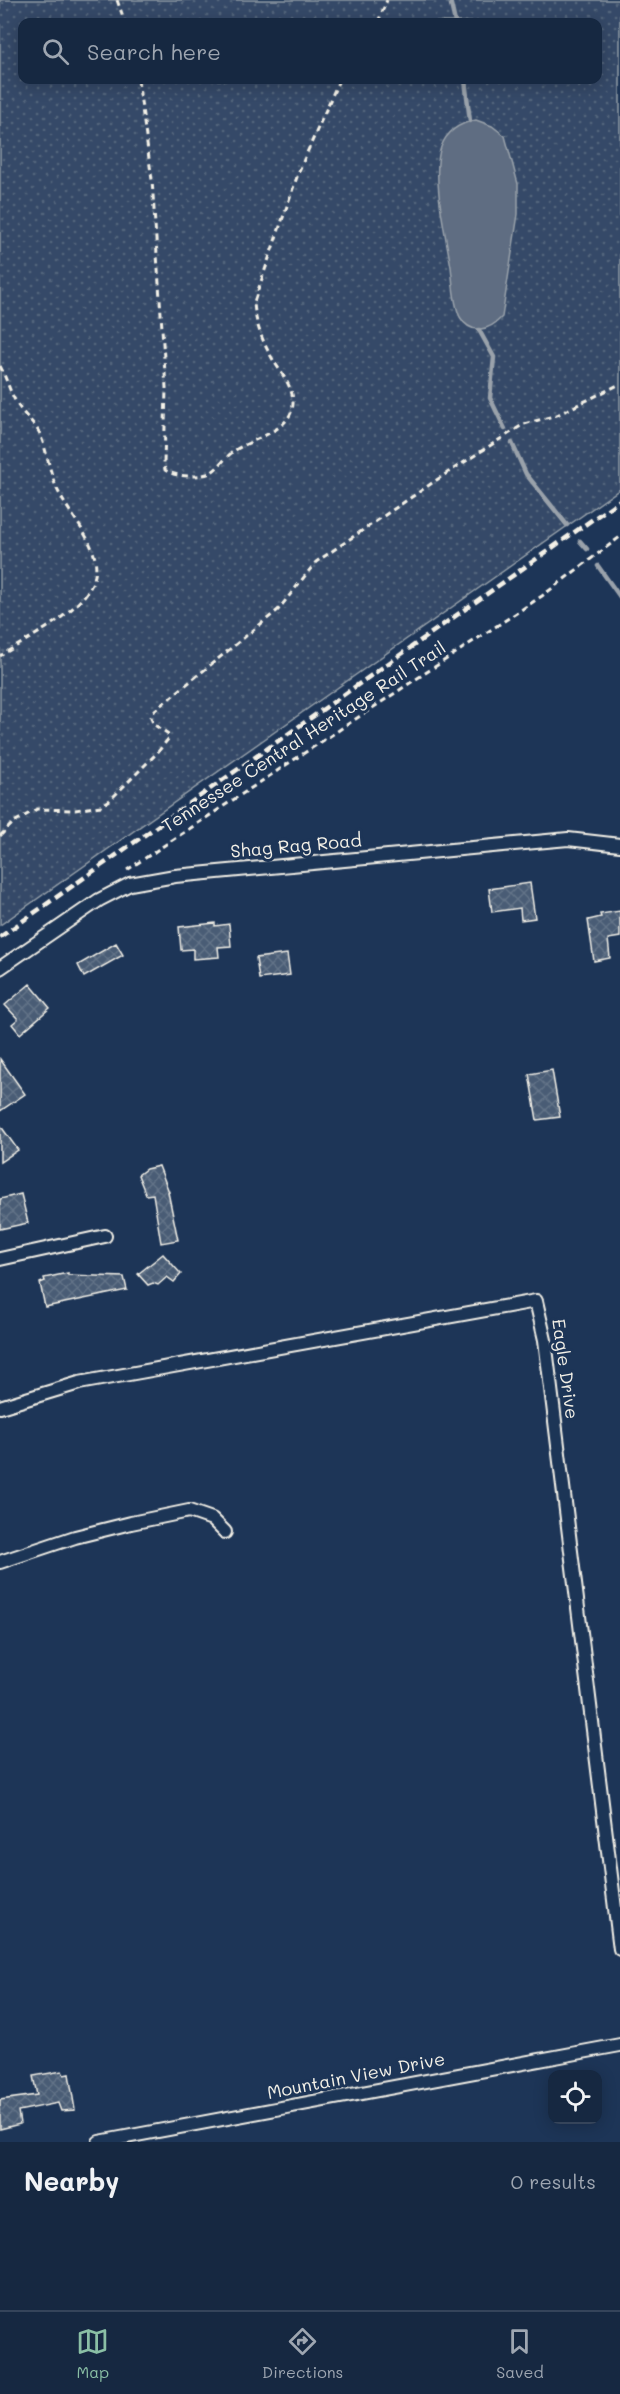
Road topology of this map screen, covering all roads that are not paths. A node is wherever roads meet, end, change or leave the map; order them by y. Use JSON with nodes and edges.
{"nodes":[{"id":1,"x":620,"y":845,"type":"edge"},
{"id":2,"x":0,"y":968,"type":"edge"},
{"id":3,"x":105,"y":1236,"type":"dead end"},
{"id":4,"x":0,"y":1259,"type":"edge"},
{"id":5,"x":0,"y":1407,"type":"edge"},
{"id":6,"x":225,"y":1532,"type":"dead end"},
{"id":7,"x":0,"y":1562,"type":"edge"},
{"id":8,"x":620,"y":1949,"type":"edge"},
{"id":9,"x":620,"y":2045,"type":"edge"},
{"id":10,"x":99,"y":2142,"type":"edge"}],
"edges":[{"from":1,"to":2,"type":"street","name":"Shag Rag Road"},
{"from":3,"to":4,"type":"street"},
{"from":5,"to":8,"type":"street","name":"Eagle Drive"},
{"from":6,"to":7,"type":"street"},
{"from":9,"to":10,"type":"street","name":"Mountain View Drive"}]}
